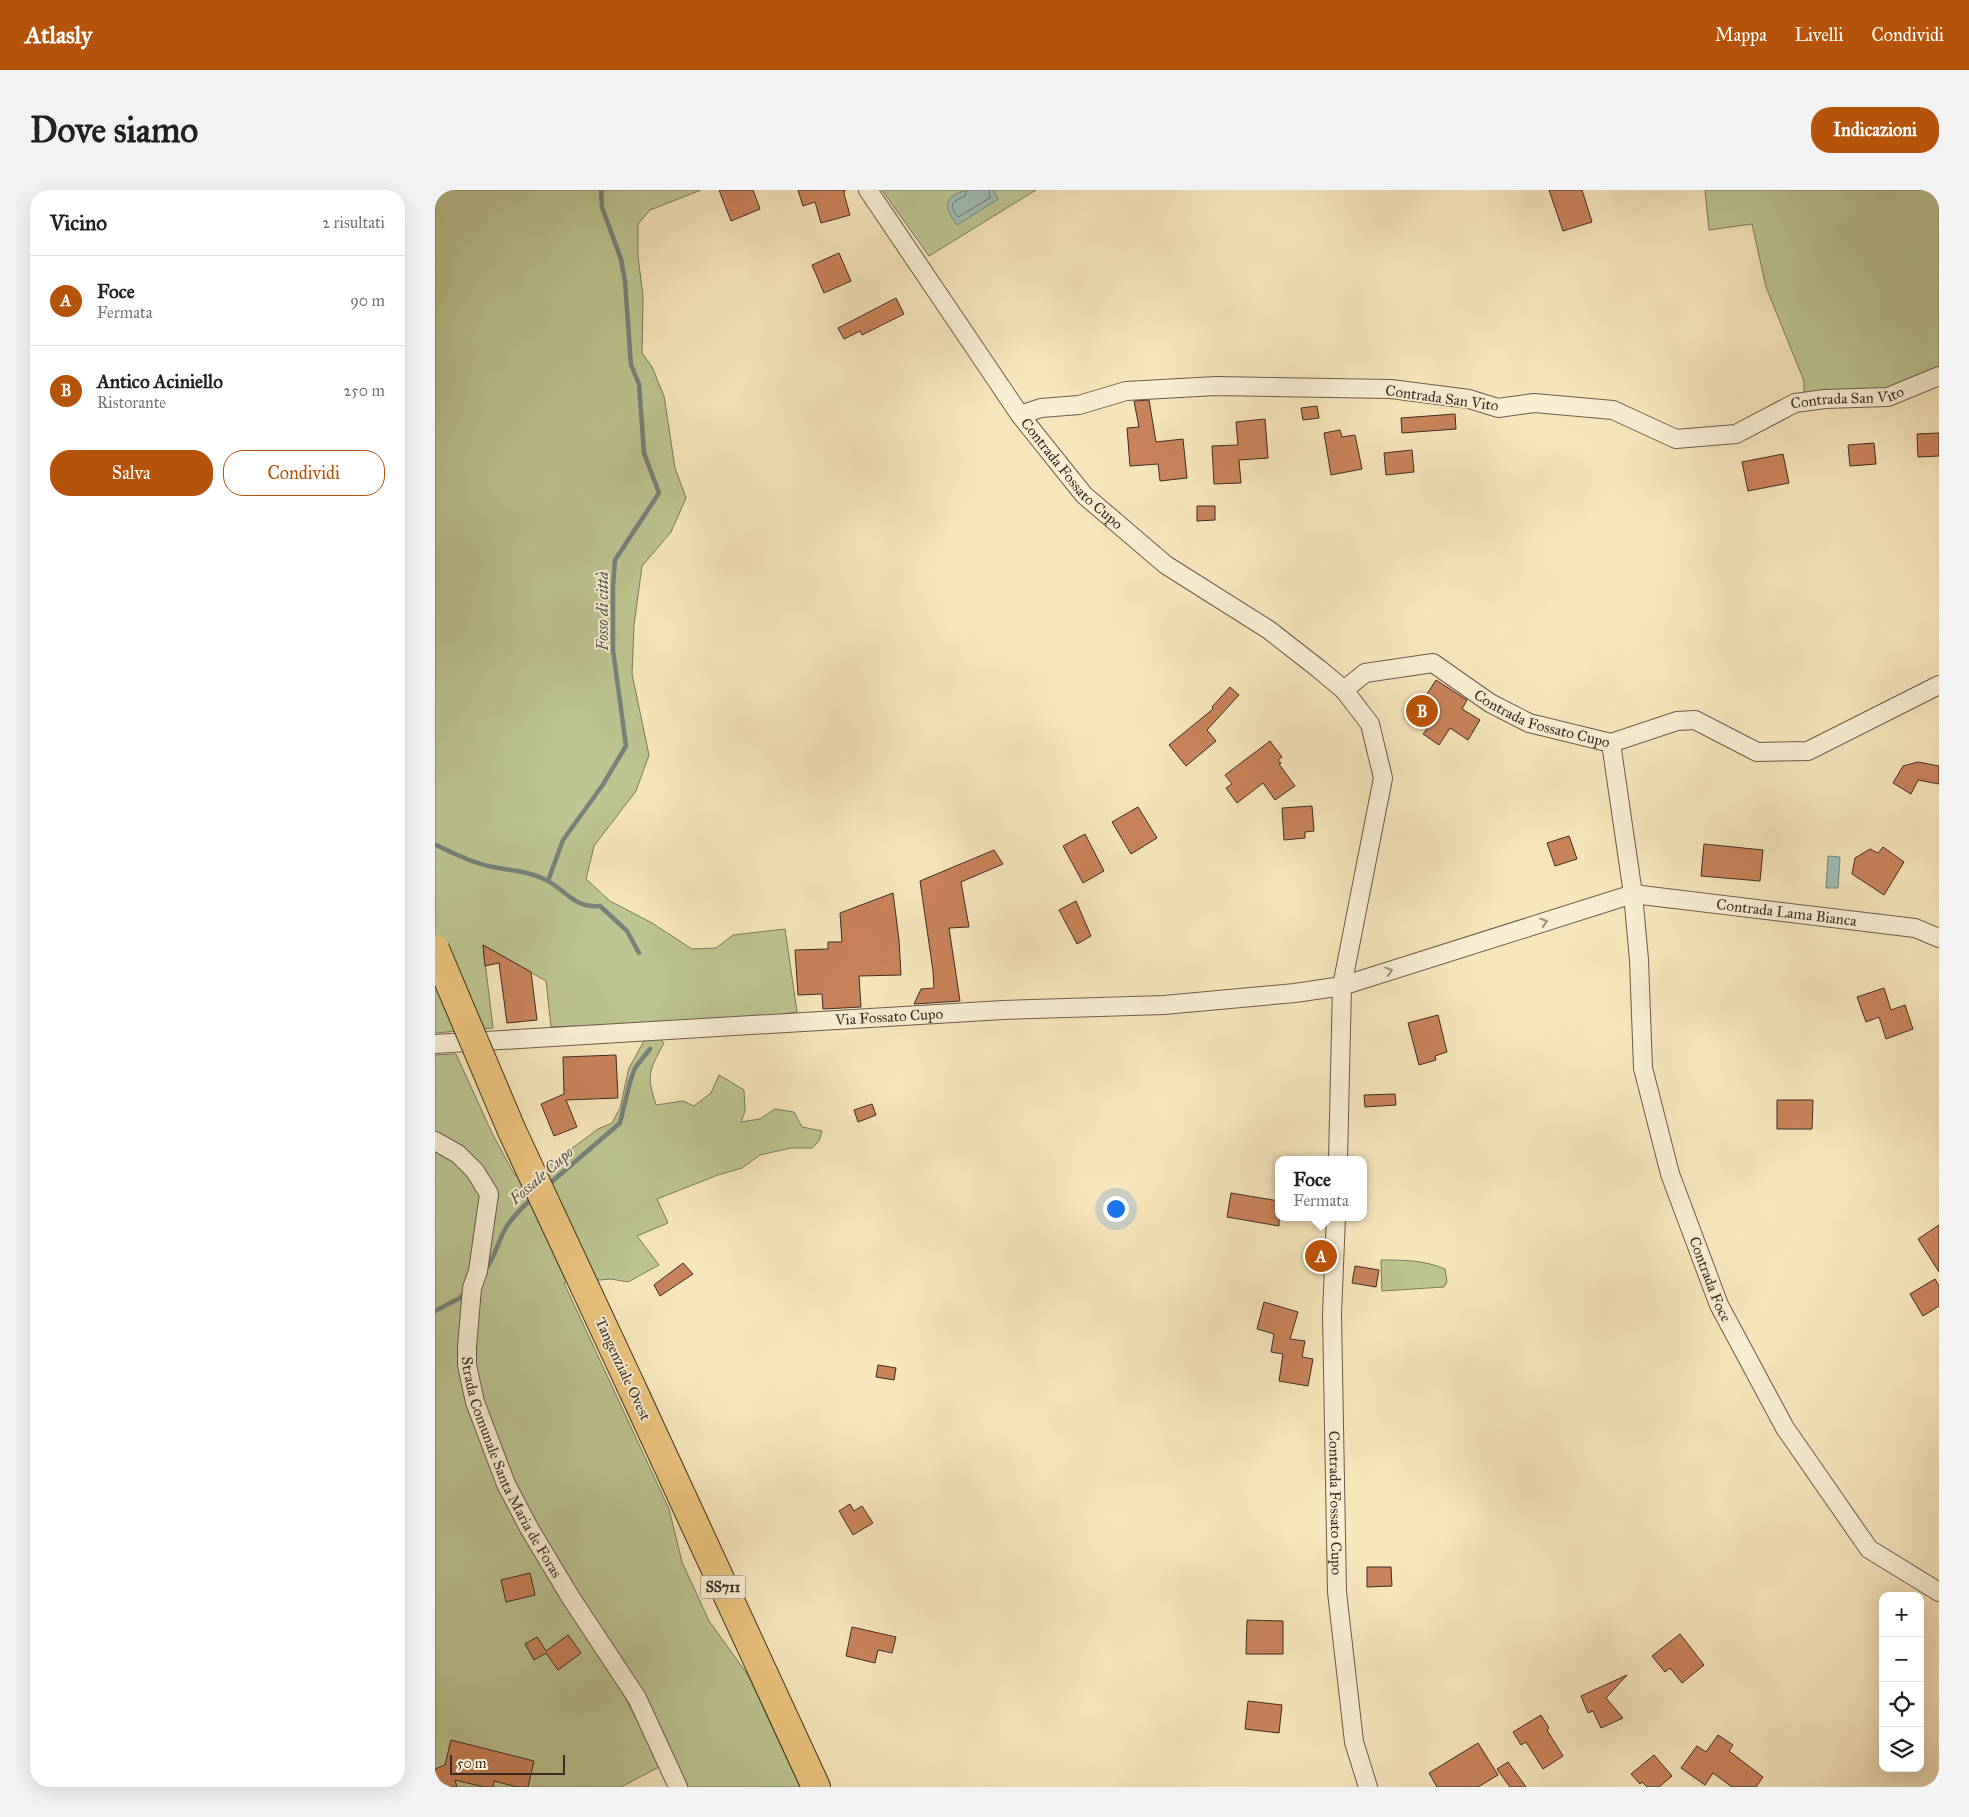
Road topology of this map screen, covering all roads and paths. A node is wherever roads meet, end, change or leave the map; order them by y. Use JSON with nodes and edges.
{"nodes":[{"id":1,"x":868,"y":190,"type":"edge"},
{"id":2,"x":1939,"y":376,"type":"edge"},
{"id":3,"x":1020,"y":415,"type":"junction"},
{"id":4,"x":1939,"y":685,"type":"edge"},
{"id":5,"x":1344,"y":690,"type":"junction"},
{"id":6,"x":1611,"y":743,"type":"junction"},
{"id":7,"x":1633,"y":894,"type":"junction"},
{"id":8,"x":1939,"y":938,"type":"edge"},
{"id":9,"x":435,"y":949,"type":"edge"},
{"id":10,"x":1342,"y":986,"type":"junction"},
{"id":11,"x":435,"y":1044,"type":"edge"},
{"id":12,"x":435,"y":1141,"type":"edge"},
{"id":13,"x":1338,"y":1156,"type":"edge"},
{"id":14,"x":1336,"y":1221,"type":"edge"},
{"id":15,"x":1939,"y":1592,"type":"edge"},
{"id":16,"x":678,"y":1787,"type":"edge"},
{"id":17,"x":816,"y":1787,"type":"edge"},
{"id":18,"x":1368,"y":1787,"type":"edge"}],
"edges":[{"from":1,"to":3,"type":"street","name":"Contrada Fossato Cupo"},
{"from":2,"to":3,"type":"street","name":"Contrada San Vito"},
{"from":3,"to":5,"type":"street","name":"Contrada Fossato Cupo"},
{"from":4,"to":6,"type":"street","name":"Contrada Fossato Cupo"},
{"from":5,"to":6,"type":"street","name":"Contrada Fossato Cupo"},
{"from":5,"to":10,"type":"street","name":"Contrada Fossato Cupo"},
{"from":6,"to":7,"type":"street","name":"Contrada Foce"},
{"from":7,"to":8,"type":"street","name":"Contrada Lama Bianca"},
{"from":10,"to":7,"type":"street","one_way":true},
{"from":7,"to":15,"type":"street","name":"Contrada Foce"},
{"from":9,"to":17,"type":"main road","name":"Tangenziale Ovest","number":"SS711","bridge":true},
{"from":10,"to":11,"type":"street","name":"Via Fossato Cupo"},
{"from":10,"to":13,"type":"street","name":"Contrada Fossato Cupo"},
{"from":12,"to":16,"type":"street","name":"Strada Comunale Santa Maria de Foras"},
{"from":14,"to":18,"type":"street","name":"Contrada Fossato Cupo"}]}
